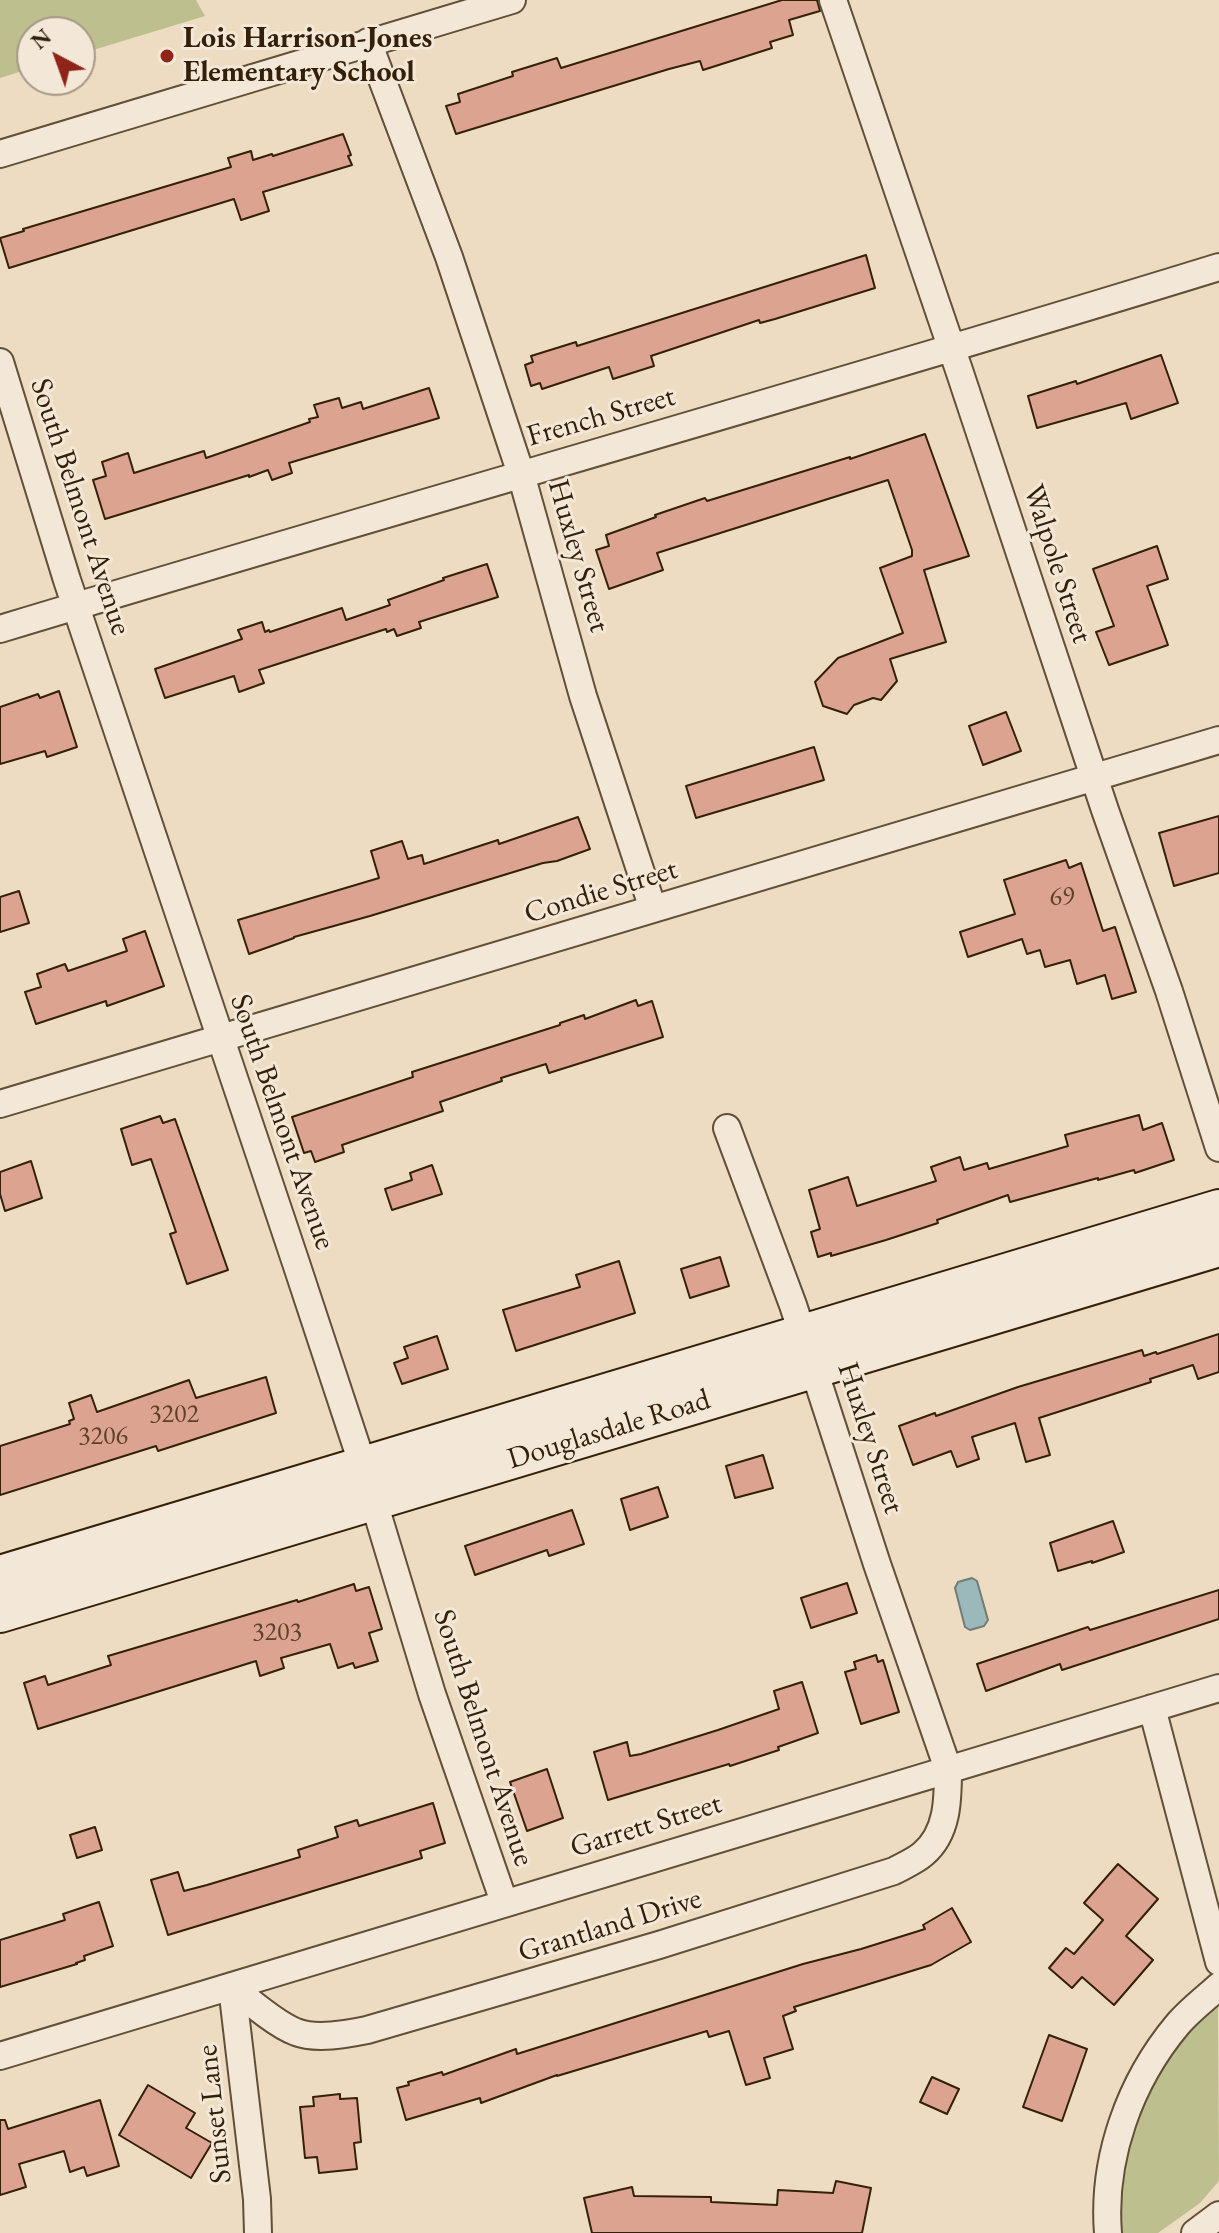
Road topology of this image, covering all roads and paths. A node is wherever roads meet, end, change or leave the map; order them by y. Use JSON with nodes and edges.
{"nodes":[{"id":1,"x":512,"y":0,"type":"edge"},
{"id":2,"x":833,"y":0,"type":"edge"},
{"id":3,"x":368,"y":42,"type":"junction"},
{"id":4,"x":0,"y":154,"type":"edge"},
{"id":5,"x":1219,"y":267,"type":"edge"},
{"id":6,"x":952,"y":349,"type":"junction"},
{"id":7,"x":0,"y":362,"type":"edge"},
{"id":8,"x":521,"y":474,"type":"junction"},
{"id":9,"x":76,"y":607,"type":"junction"},
{"id":10,"x":0,"y":629,"type":"edge"},
{"id":11,"x":1219,"y":740,"type":"edge"},
{"id":12,"x":1094,"y":777,"type":"junction"},
{"id":13,"x":653,"y":909,"type":"junction"},
{"id":14,"x":220,"y":1039,"type":"junction"},
{"id":15,"x":0,"y":1104,"type":"edge"},
{"id":16,"x":727,"y":1128,"type":"dead end"},
{"id":17,"x":1219,"y":1148,"type":"edge"},
{"id":18,"x":1219,"y":1209,"type":"edge"},
{"id":19,"x":1219,"y":1247,"type":"edge"},
{"id":20,"x":809,"y":1351,"type":"junction"},
{"id":21,"x":368,"y":1484,"type":"junction"},
{"id":22,"x":0,"y":1575,"type":"edge"},
{"id":23,"x":0,"y":1613,"type":"edge"},
{"id":24,"x":1219,"y":1688,"type":"edge"},
{"id":25,"x":1152,"y":1708,"type":"junction"},
{"id":26,"x":948,"y":1769,"type":"junction"},
{"id":27,"x":504,"y":1902,"type":"junction"},
{"id":28,"x":1219,"y":1962,"type":"edge"},
{"id":29,"x":1219,"y":1986,"type":"edge"},
{"id":30,"x":232,"y":1987,"type":"junction"},
{"id":31,"x":0,"y":2056,"type":"edge"},
{"id":32,"x":1219,"y":2215,"type":"edge"},
{"id":33,"x":258,"y":2233,"type":"edge"},
{"id":34,"x":1108,"y":2233,"type":"edge"},
{"id":35,"x":1195,"y":2233,"type":"edge"}],
"edges":[{"from":1,"to":3,"type":"street"},
{"from":2,"to":6,"type":"street","name":"Walpole Street"},
{"from":3,"to":4,"type":"street"},
{"from":3,"to":8,"type":"street","name":"Huxley Street"},
{"from":5,"to":6,"type":"street","name":"French Street"},
{"from":6,"to":8,"type":"street","name":"French Street"},
{"from":6,"to":12,"type":"street","name":"Walpole Street"},
{"from":7,"to":9,"type":"street","name":"South Belmont Avenue"},
{"from":8,"to":9,"type":"street","name":"French Street"},
{"from":8,"to":13,"type":"street","name":"Huxley Street"},
{"from":9,"to":10,"type":"street","name":"French Street"},
{"from":9,"to":14,"type":"street","name":"South Belmont Avenue"},
{"from":11,"to":12,"type":"street","name":"Condie Street"},
{"from":12,"to":13,"type":"street","name":"Condie Street"},
{"from":12,"to":17,"type":"street","name":"Walpole Street"},
{"from":13,"to":14,"type":"street","name":"Condie Street"},
{"from":14,"to":15,"type":"street","name":"Condie Street"},
{"from":14,"to":21,"type":"street","name":"South Belmont Avenue"},
{"from":16,"to":20,"type":"street","name":"Huxley Street"},
{"from":18,"to":20,"type":"street","name":"Douglasdale Road"},
{"from":19,"to":20,"type":"street","name":"Douglasdale Road"},
{"from":20,"to":21,"type":"street","name":"Douglasdale Road"},
{"from":20,"to":26,"type":"street","name":"Huxley Street"},
{"from":21,"to":22,"type":"street","name":"Douglasdale Road"},
{"from":21,"to":23,"type":"street","name":"Douglasdale Road"},
{"from":21,"to":27,"type":"street","name":"South Belmont Avenue"},
{"from":24,"to":25,"type":"street","name":"Garrett Street"},
{"from":25,"to":26,"type":"street","name":"Garrett Street"},
{"from":25,"to":28,"type":"street"},
{"from":26,"to":27,"type":"street","name":"Garrett Street"},
{"from":26,"to":30,"type":"street","name":"Grantland Drive"},
{"from":27,"to":30,"type":"street","name":"Garrett Street"},
{"from":29,"to":34,"type":"street"},
{"from":30,"to":31,"type":"street","name":"Garrett Street"},
{"from":30,"to":33,"type":"street","name":"Sunset Lane"},
{"from":32,"to":35,"type":"street"}]}
